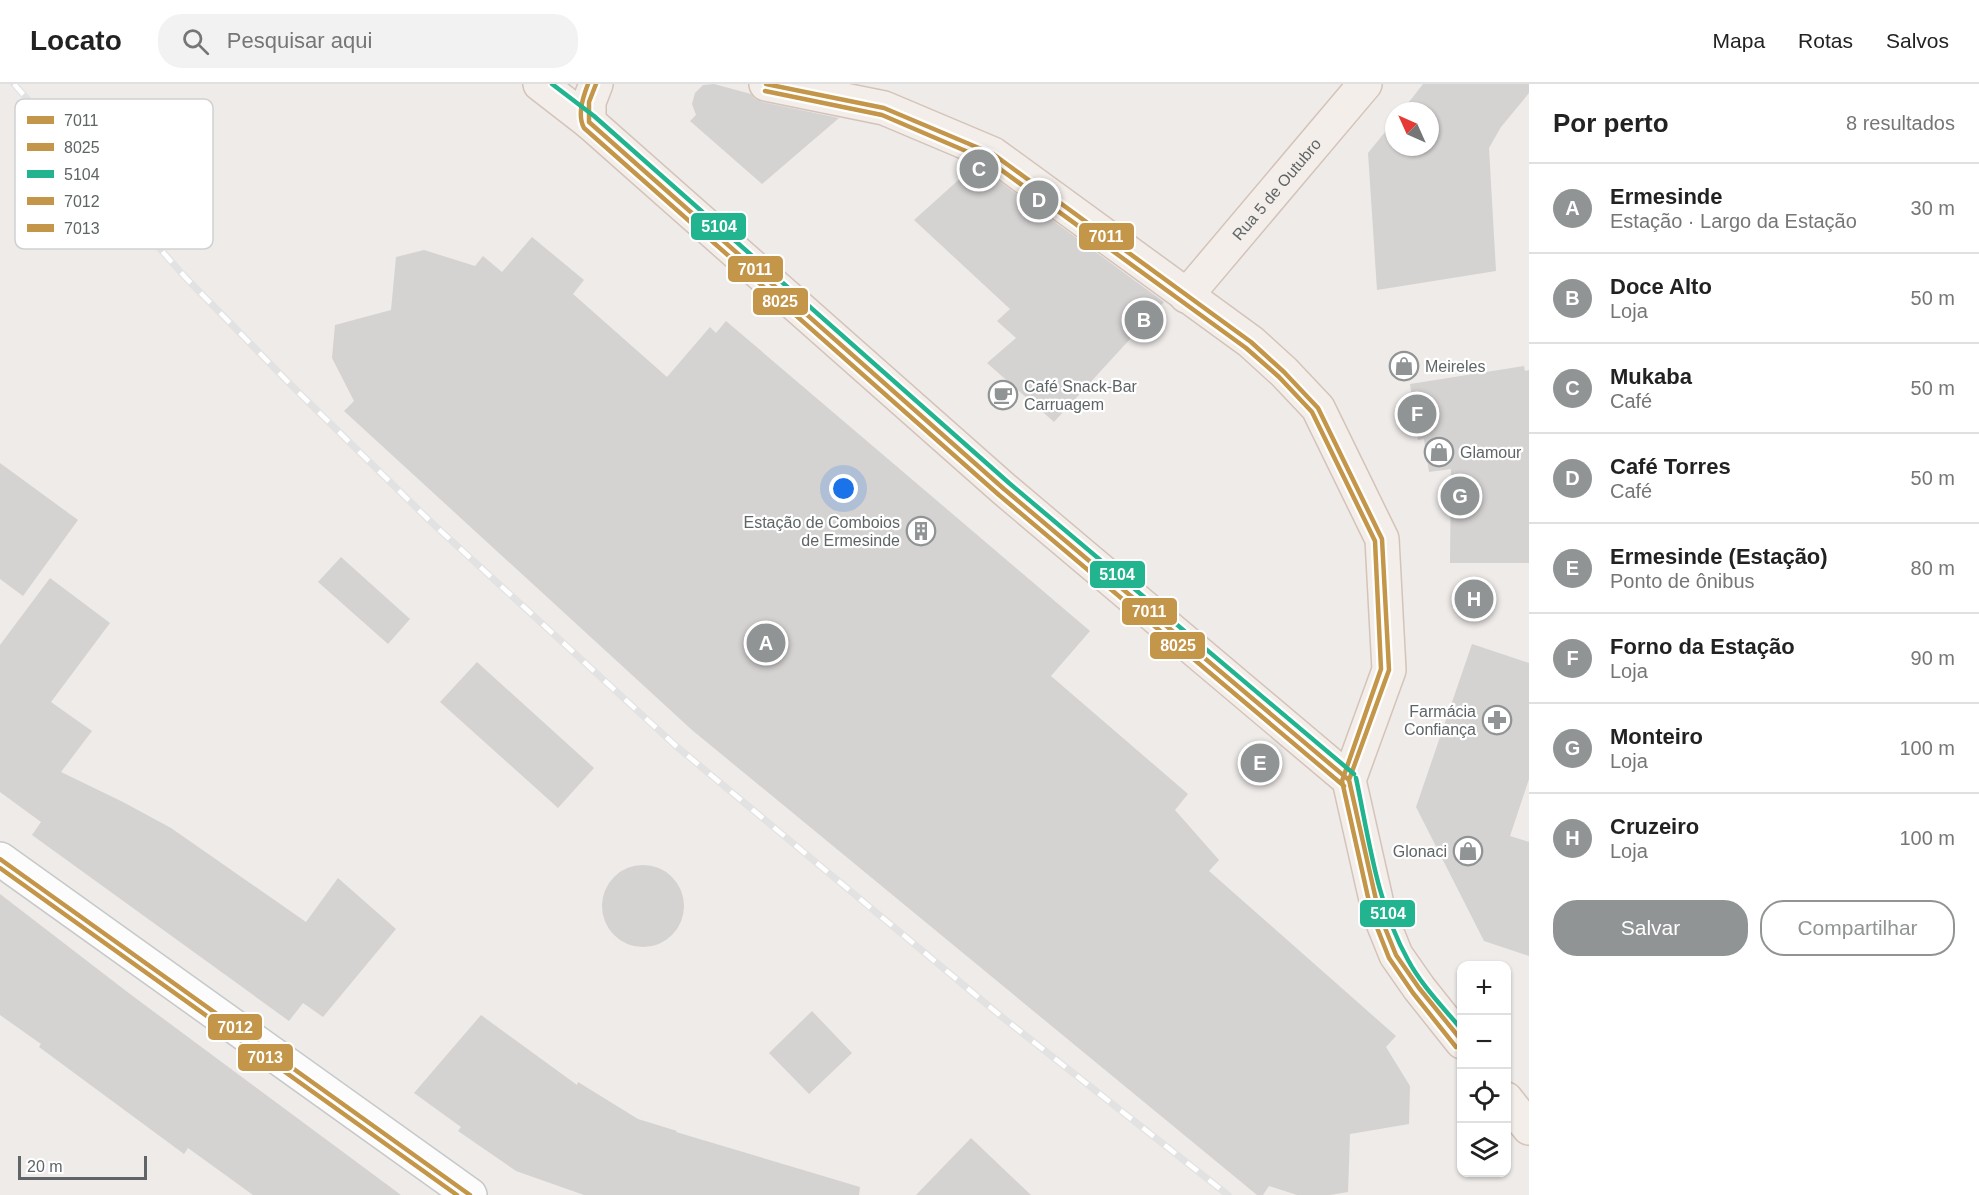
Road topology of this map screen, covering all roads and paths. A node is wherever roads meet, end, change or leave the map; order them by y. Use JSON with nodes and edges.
{"nodes":[{"id":1,"x":540,"y":84,"type":"edge"},
{"id":2,"x":596,"y":84,"type":"edge"},
{"id":3,"x":766,"y":84,"type":"edge"},
{"id":4,"x":1365,"y":84,"type":"edge"},
{"id":5,"x":589,"y":122,"type":"junction"},
{"id":6,"x":1186,"y":296,"type":"junction"},
{"id":7,"x":1349,"y":780,"type":"junction"},
{"id":8,"x":0,"y":859,"type":"edge"},
{"id":9,"x":1457,"y":1037,"type":"edge"},
{"id":10,"x":1511,"y":1105,"type":"edge"},
{"id":11,"x":1529,"y":1128,"type":"edge"},
{"id":12,"x":470,"y":1195,"type":"edge"}],
"edges":[{"from":1,"to":5,"type":"main road"},
{"from":2,"to":5,"type":"main road"},
{"from":3,"to":6,"type":"main road"},
{"from":4,"to":6,"type":"main road","name":"Rua 5 de Outubro"},
{"from":5,"to":7,"type":"main road"},
{"from":6,"to":7,"type":"main road"},
{"from":7,"to":9,"type":"main road"},
{"from":8,"to":12,"type":"street"},
{"from":10,"to":11,"type":"main road"}]}
